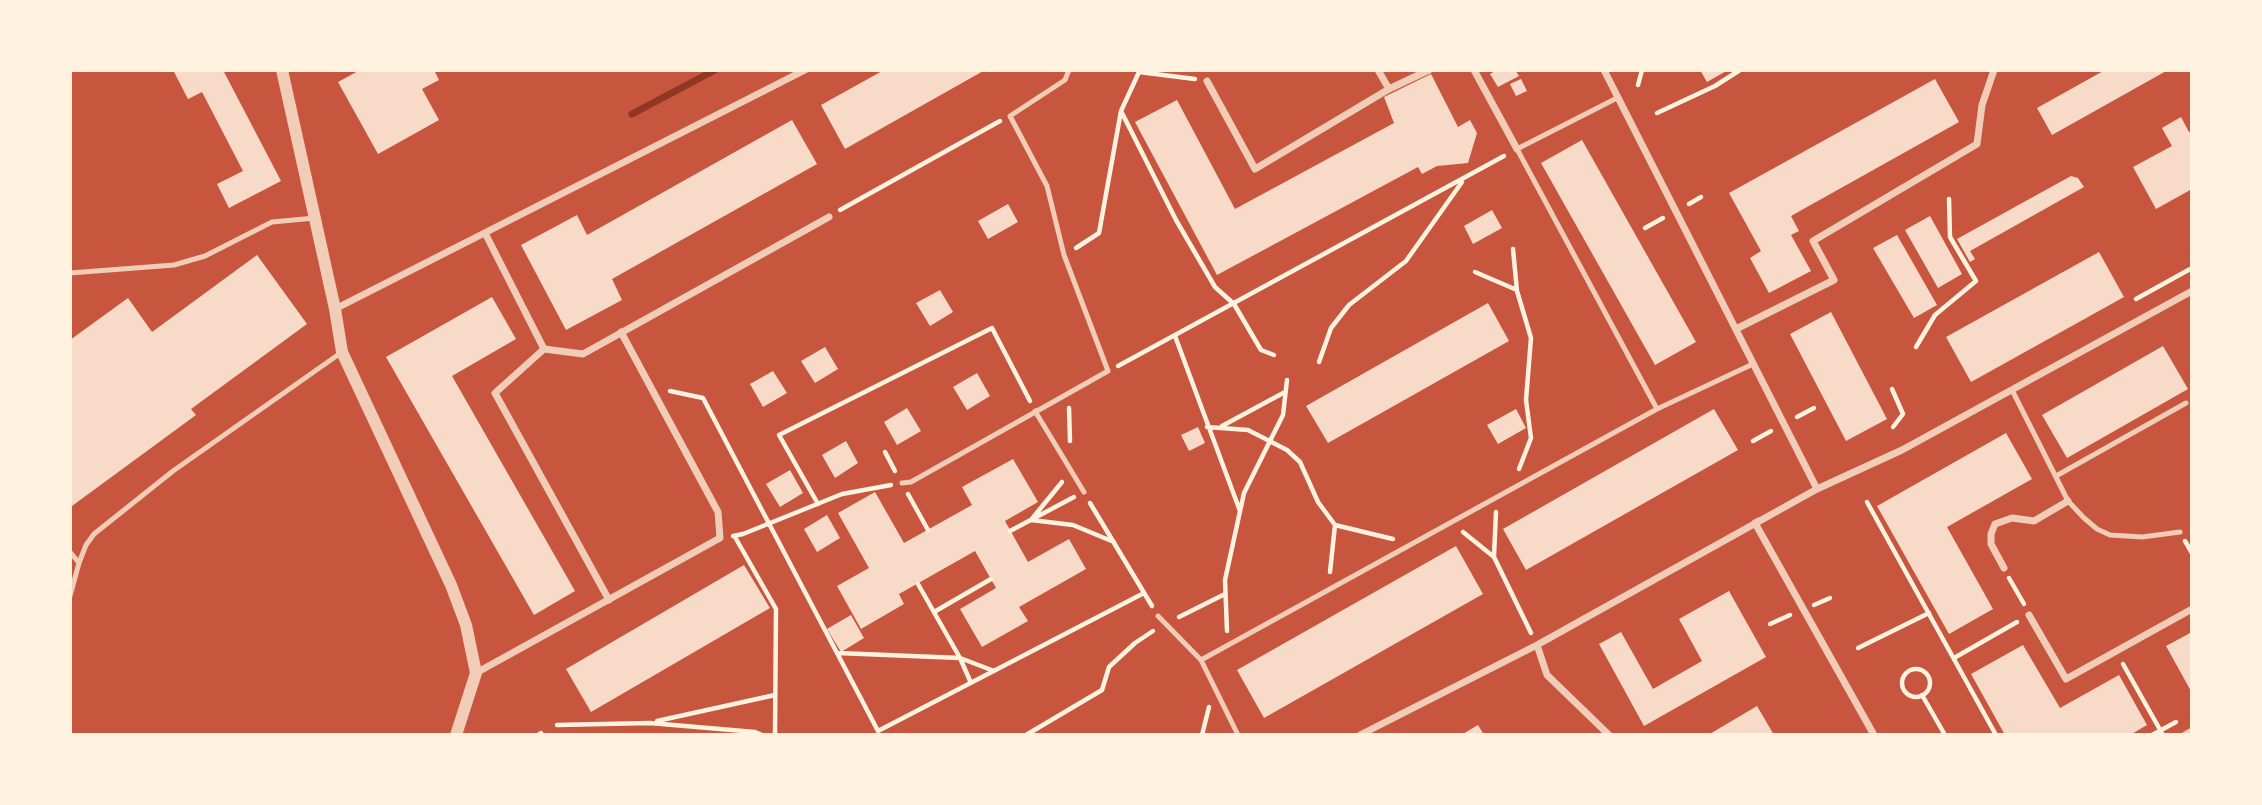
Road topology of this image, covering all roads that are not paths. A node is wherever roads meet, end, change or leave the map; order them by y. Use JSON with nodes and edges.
{"nodes":[{"id":1,"x":282,"y":70,"type":"edge"},
{"id":2,"x":804,"y":70,"type":"edge"},
{"id":3,"x":1069,"y":70,"type":"edge"},
{"id":4,"x":1378,"y":70,"type":"edge"},
{"id":5,"x":1429,"y":70,"type":"edge"},
{"id":6,"x":1474,"y":70,"type":"edge"},
{"id":7,"x":1604,"y":70,"type":"edge"},
{"id":8,"x":1994,"y":70,"type":"edge"},
{"id":9,"x":1207,"y":81,"type":"road end"},
{"id":10,"x":1389,"y":89,"type":"junction"},
{"id":11,"x":1617,"y":98,"type":"junction"},
{"id":12,"x":1517,"y":149,"type":"junction"},
{"id":13,"x":829,"y":216,"type":"road end"},
{"id":14,"x":315,"y":218,"type":"junction"},
{"id":15,"x":485,"y":233,"type":"junction"},
{"id":16,"x":70,"y":273,"type":"edge"},
{"id":17,"x":2192,"y":291,"type":"edge"},
{"id":18,"x":335,"y":309,"type":"junction"},
{"id":19,"x":1736,"y":329,"type":"junction"},
{"id":20,"x":621,"y":332,"type":"junction"},
{"id":21,"x":544,"y":349,"type":"junction"},
{"id":22,"x":342,"y":352,"type":"junction"},
{"id":23,"x":1753,"y":363,"type":"junction"},
{"id":24,"x":2012,"y":390,"type":"junction"},
{"id":25,"x":2186,"y":403,"type":"dead end"},
{"id":26,"x":1657,"y":409,"type":"junction"},
{"id":27,"x":1035,"y":411,"type":"junction"},
{"id":28,"x":2056,"y":476,"type":"junction"},
{"id":29,"x":902,"y":483,"type":"road end"},
{"id":30,"x":1817,"y":489,"type":"junction"},
{"id":31,"x":1084,"y":492,"type":"road end"},
{"id":32,"x":2068,"y":501,"type":"junction"},
{"id":33,"x":1755,"y":523,"type":"junction"},
{"id":34,"x":2180,"y":532,"type":"dead end"},
{"id":35,"x":70,"y":552,"type":"edge"},
{"id":36,"x":79,"y":563,"type":"junction"},
{"id":37,"x":2004,"y":568,"type":"road end"},
{"id":38,"x":70,"y":596,"type":"edge"},
{"id":39,"x":609,"y":600,"type":"junction"},
{"id":40,"x":2192,"y":609,"type":"edge"},
{"id":41,"x":2029,"y":614,"type":"road end"},
{"id":42,"x":1158,"y":616,"type":"road end"},
{"id":43,"x":1537,"y":645,"type":"junction"},
{"id":44,"x":1202,"y":660,"type":"junction"},
{"id":45,"x":476,"y":673,"type":"junction"},
{"id":46,"x":2192,"y":731,"type":"edge"},
{"id":47,"x":456,"y":735,"type":"edge"},
{"id":48,"x":1238,"y":735,"type":"edge"},
{"id":49,"x":1360,"y":735,"type":"edge"},
{"id":50,"x":1609,"y":735,"type":"edge"},
{"id":51,"x":1874,"y":735,"type":"edge"},
{"id":52,"x":2185,"y":735,"type":"edge"}],
"edges":[{"from":1,"to":14,"type":"street"},
{"from":2,"to":15,"type":"street"},
{"from":3,"to":27,"type":"lane"},
{"from":4,"to":10,"type":"street"},
{"from":5,"to":10,"type":"street"},
{"from":6,"to":12,"type":"street"},
{"from":7,"to":11,"type":"street"},
{"from":8,"to":19,"type":"street"},
{"from":9,"to":10,"type":"street"},
{"from":11,"to":12,"type":"lane"},
{"from":11,"to":19,"type":"street"},
{"from":12,"to":26,"type":"lane"},
{"from":13,"to":20,"type":"street"},
{"from":14,"to":16,"type":"lane"},
{"from":14,"to":18,"type":"street"},
{"from":15,"to":18,"type":"street"},
{"from":15,"to":21,"type":"street"},
{"from":17,"to":24,"type":"street"},
{"from":18,"to":22,"type":"street"},
{"from":19,"to":23,"type":"street"},
{"from":20,"to":21,"type":"street"},
{"from":20,"to":39,"type":"street"},
{"from":21,"to":39,"type":"street"},
{"from":22,"to":36,"type":"lane"},
{"from":22,"to":45,"type":"street"},
{"from":23,"to":26,"type":"lane"},
{"from":23,"to":30,"type":"street"},
{"from":24,"to":28,"type":"lane"},
{"from":24,"to":30,"type":"street"},
{"from":25,"to":28,"type":"lane"},
{"from":26,"to":44,"type":"lane"},
{"from":27,"to":29,"type":"lane"},
{"from":27,"to":31,"type":"lane"},
{"from":28,"to":32,"type":"lane"},
{"from":30,"to":33,"type":"street"},
{"from":32,"to":34,"type":"lane"},
{"from":32,"to":37,"type":"street"},
{"from":33,"to":43,"type":"street"},
{"from":33,"to":51,"type":"street"},
{"from":35,"to":36,"type":"lane"},
{"from":36,"to":38,"type":"lane"},
{"from":39,"to":45,"type":"street"},
{"from":40,"to":41,"type":"street"},
{"from":42,"to":44,"type":"lane"},
{"from":43,"to":49,"type":"street"},
{"from":43,"to":50,"type":"street"},
{"from":44,"to":48,"type":"lane"},
{"from":45,"to":47,"type":"street"},
{"from":46,"to":52,"type":"street"}]}
